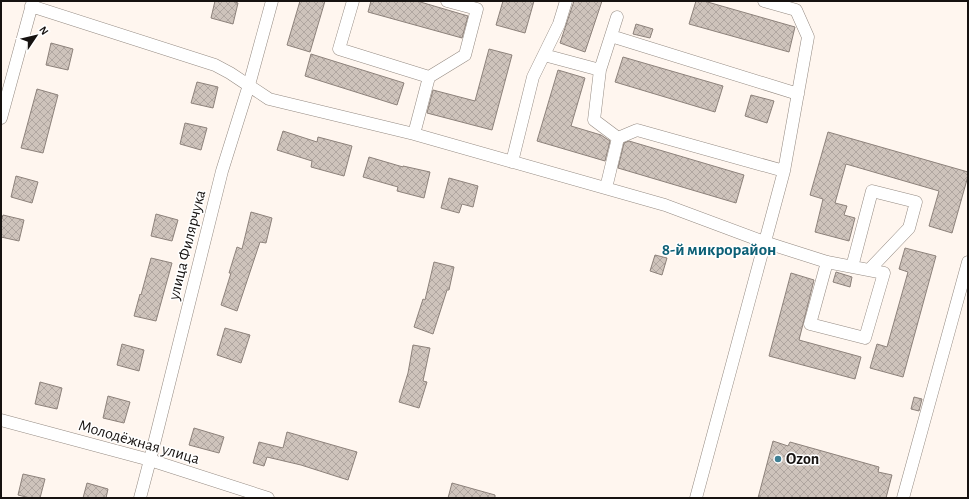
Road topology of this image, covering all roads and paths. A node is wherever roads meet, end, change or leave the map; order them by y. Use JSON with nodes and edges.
{"nodes":[{"id":1,"x":272,"y":1,"type":"edge"},
{"id":2,"x":353,"y":1,"type":"edge"},
{"id":3,"x":447,"y":1,"type":"edge"},
{"id":4,"x":566,"y":1,"type":"edge"},
{"id":5,"x":764,"y":1,"type":"edge"},
{"id":6,"x":32,"y":4,"type":"edge"},
{"id":7,"x":617,"y":17,"type":"dead end"},
{"id":8,"x":611,"y":36,"type":"junction"},
{"id":9,"x":544,"y":55,"type":"junction"},
{"id":10,"x":600,"y":70,"type":"junction"},
{"id":11,"x":429,"y":77,"type":"junction"},
{"id":12,"x":249,"y":85,"type":"junction"},
{"id":13,"x":798,"y":94,"type":"junction"},
{"id":14,"x":1,"y":118,"type":"edge"},
{"id":15,"x":414,"y":134,"type":"junction"},
{"id":16,"x":618,"y":138,"type":"junction"},
{"id":17,"x":512,"y":162,"type":"junction"},
{"id":18,"x":784,"y":172,"type":"junction"},
{"id":19,"x":606,"y":188,"type":"junction"},
{"id":20,"x":764,"y":242,"type":"junction"},
{"id":21,"x":827,"y":262,"type":"junction"},
{"id":22,"x":968,"y":262,"type":"edge"},
{"id":23,"x":852,"y":267,"type":"junction"},
{"id":24,"x":869,"y":270,"type":"junction"},
{"id":25,"x":1,"y":420,"type":"edge"},
{"id":26,"x":150,"y":460,"type":"junction"},
{"id":27,"x":140,"y":498,"type":"edge"},
{"id":28,"x":268,"y":498,"type":"edge"},
{"id":29,"x":696,"y":498,"type":"edge"},
{"id":30,"x":903,"y":498,"type":"edge"}],
"edges":[{"from":1,"to":12,"type":"street","name":"улица Филярчука"},
{"from":2,"to":11,"type":"street"},
{"from":3,"to":11,"type":"street"},
{"from":4,"to":9,"type":"street"},
{"from":5,"to":13,"type":"street"},
{"from":6,"to":12,"type":"street"},
{"from":6,"to":14,"type":"street"},
{"from":7,"to":8,"type":"street"},
{"from":8,"to":10,"type":"street"},
{"from":8,"to":13,"type":"street"},
{"from":9,"to":10,"type":"street"},
{"from":9,"to":17,"type":"street"},
{"from":10,"to":16,"type":"street"},
{"from":11,"to":15,"type":"street"},
{"from":12,"to":15,"type":"street"},
{"from":12,"to":26,"type":"street","name":"улица Филярчука"},
{"from":13,"to":18,"type":"street"},
{"from":15,"to":17,"type":"street"},
{"from":16,"to":18,"type":"street"},
{"from":16,"to":19,"type":"street"},
{"from":17,"to":19,"type":"street"},
{"from":18,"to":20,"type":"street"},
{"from":19,"to":20,"type":"street"},
{"from":20,"to":21,"type":"street"},
{"from":20,"to":29,"type":"street"},
{"from":21,"to":23,"type":"street"},
{"from":21,"to":24,"type":"street"},
{"from":22,"to":30,"type":"street"},
{"from":23,"to":24,"type":"street"},
{"from":23,"to":24,"type":"street"},
{"from":25,"to":26,"type":"street","name":"Молодёжная улица"},
{"from":26,"to":27,"type":"street","name":"улица Филярчука"},
{"from":26,"to":28,"type":"street","name":"Молодёжная улица"}]}
